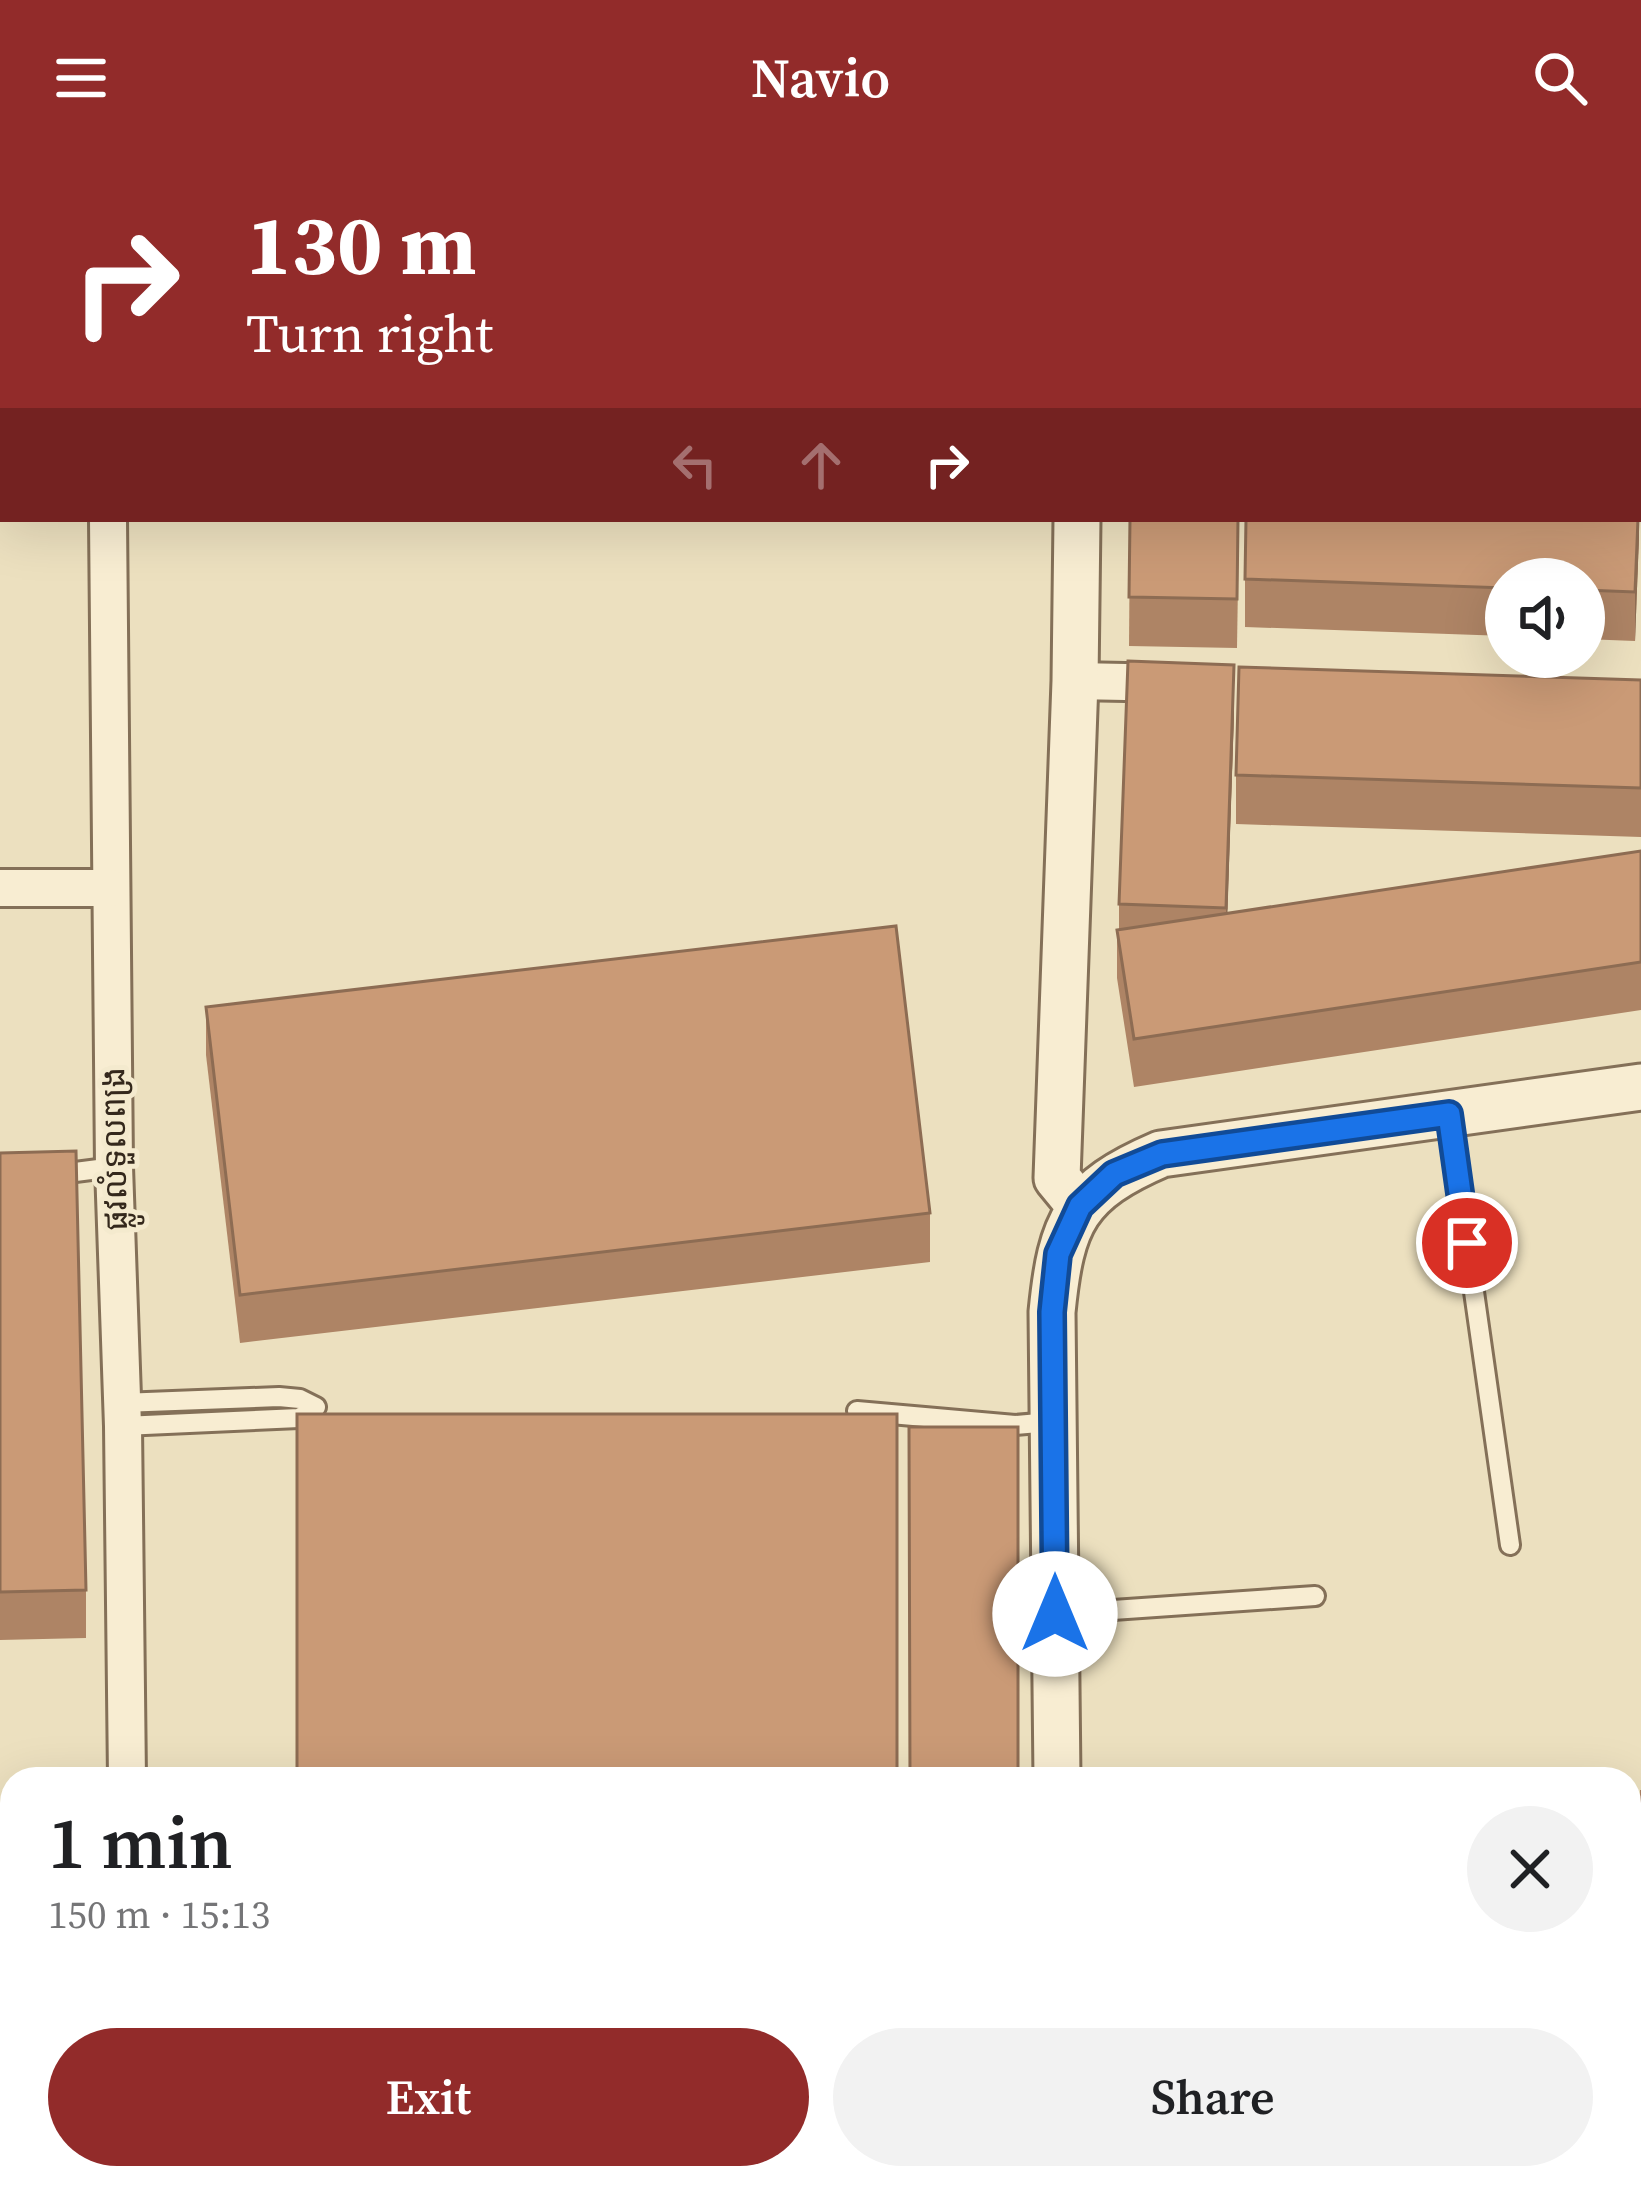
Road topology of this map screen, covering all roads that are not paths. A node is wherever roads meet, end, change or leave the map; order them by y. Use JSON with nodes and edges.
{"nodes":[{"id":1,"x":108,"y":522,"type":"edge"},
{"id":2,"x":1077,"y":522,"type":"edge"},
{"id":3,"x":1075,"y":681,"type":"junction"},
{"id":4,"x":1216,"y":684,"type":"edge"},
{"id":5,"x":0,"y":888,"type":"edge"},
{"id":6,"x":110,"y":888,"type":"junction"},
{"id":7,"x":1641,"y":1087,"type":"edge"},
{"id":8,"x":1449,"y":1114,"type":"junction"},
{"id":9,"x":114,"y":1168,"type":"junction"},
{"id":10,"x":23,"y":1179,"type":"edge"},
{"id":11,"x":1080,"y":1206,"type":"junction"},
{"id":12,"x":857,"y":1411,"type":"edge"},
{"id":13,"x":122,"y":1414,"type":"junction"},
{"id":14,"x":1053,"y":1422,"type":"junction"},
{"id":15,"x":1510,"y":1545,"type":"dead end"},
{"id":16,"x":1315,"y":1596,"type":"dead end"},
{"id":17,"x":1055,"y":1614,"type":"junction"},
{"id":18,"x":127,"y":1767,"type":"edge"},
{"id":19,"x":1057,"y":1767,"type":"edge"}],
"edges":[{"from":1,"to":6,"type":"street","name":"ផ្លូវលំទួលពង្រ"},
{"from":2,"to":3,"type":"street"},
{"from":3,"to":4,"type":"street"},
{"from":3,"to":11,"type":"street"},
{"from":5,"to":6,"type":"street"},
{"from":6,"to":9,"type":"street","name":"ផ្លូវលំទួលពង្រ"},
{"from":7,"to":8,"type":"street"},
{"from":8,"to":11,"type":"street"},
{"from":8,"to":15,"type":"lane"},
{"from":9,"to":10,"type":"lane"},
{"from":9,"to":13,"type":"street","name":"ផ្លូវលំទួលពង្រ"},
{"from":11,"to":14,"type":"street"},
{"from":12,"to":14,"type":"lane"},
{"from":13,"to":13,"type":"lane"},
{"from":13,"to":18,"type":"street","name":"ផ្លូវលំទួលពង្រ"},
{"from":14,"to":17,"type":"street"},
{"from":16,"to":17,"type":"lane"},
{"from":17,"to":19,"type":"street"}]}
